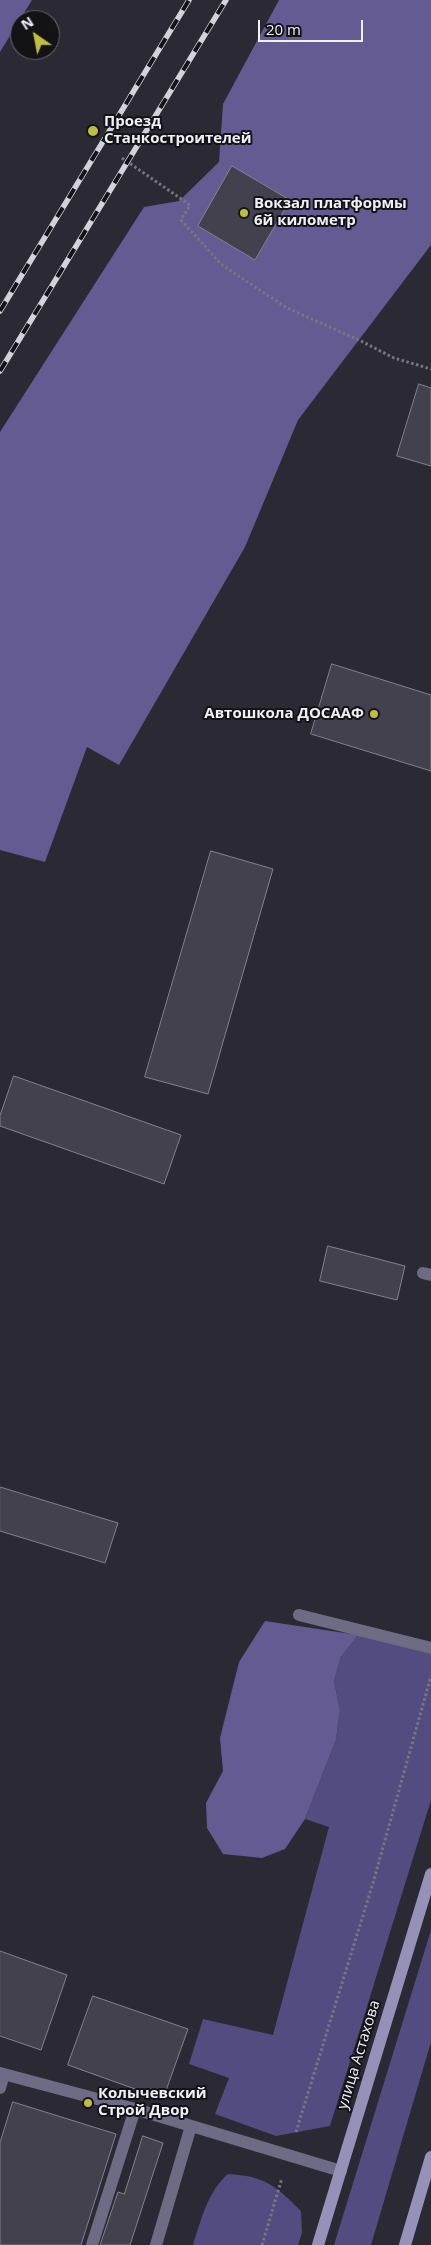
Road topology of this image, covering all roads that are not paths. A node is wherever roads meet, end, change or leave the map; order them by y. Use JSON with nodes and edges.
{"nodes":[{"id":1,"x":299,"y":1615,"type":"dead end"},
{"id":2,"x":431,"y":1648,"type":"edge"},
{"id":3,"x":431,"y":1874,"type":"edge"},
{"id":4,"x":2,"y":2073,"type":"edge"},
{"id":5,"x":0,"y":2088,"type":"edge"},
{"id":6,"x":135,"y":2109,"type":"junction"},
{"id":7,"x":191,"y":2126,"type":"junction"},
{"id":8,"x":431,"y":2157,"type":"edge"},
{"id":9,"x":341,"y":2172,"type":"junction"},
{"id":10,"x":92,"y":2245,"type":"edge"},
{"id":11,"x":156,"y":2245,"type":"edge"},
{"id":12,"x":318,"y":2245,"type":"edge"},
{"id":13,"x":405,"y":2245,"type":"edge"}],
"edges":[{"from":1,"to":2,"type":"lane"},
{"from":3,"to":9,"type":"main road","name":"улица Астахова"},
{"from":4,"to":5,"type":"lane"},
{"from":4,"to":6,"type":"lane"},
{"from":6,"to":7,"type":"lane"},
{"from":6,"to":10,"type":"lane"},
{"from":7,"to":9,"type":"lane"},
{"from":7,"to":11,"type":"lane"},
{"from":8,"to":13,"type":"main road"},
{"from":9,"to":12,"type":"main road","name":"улица Астахова"}]}
